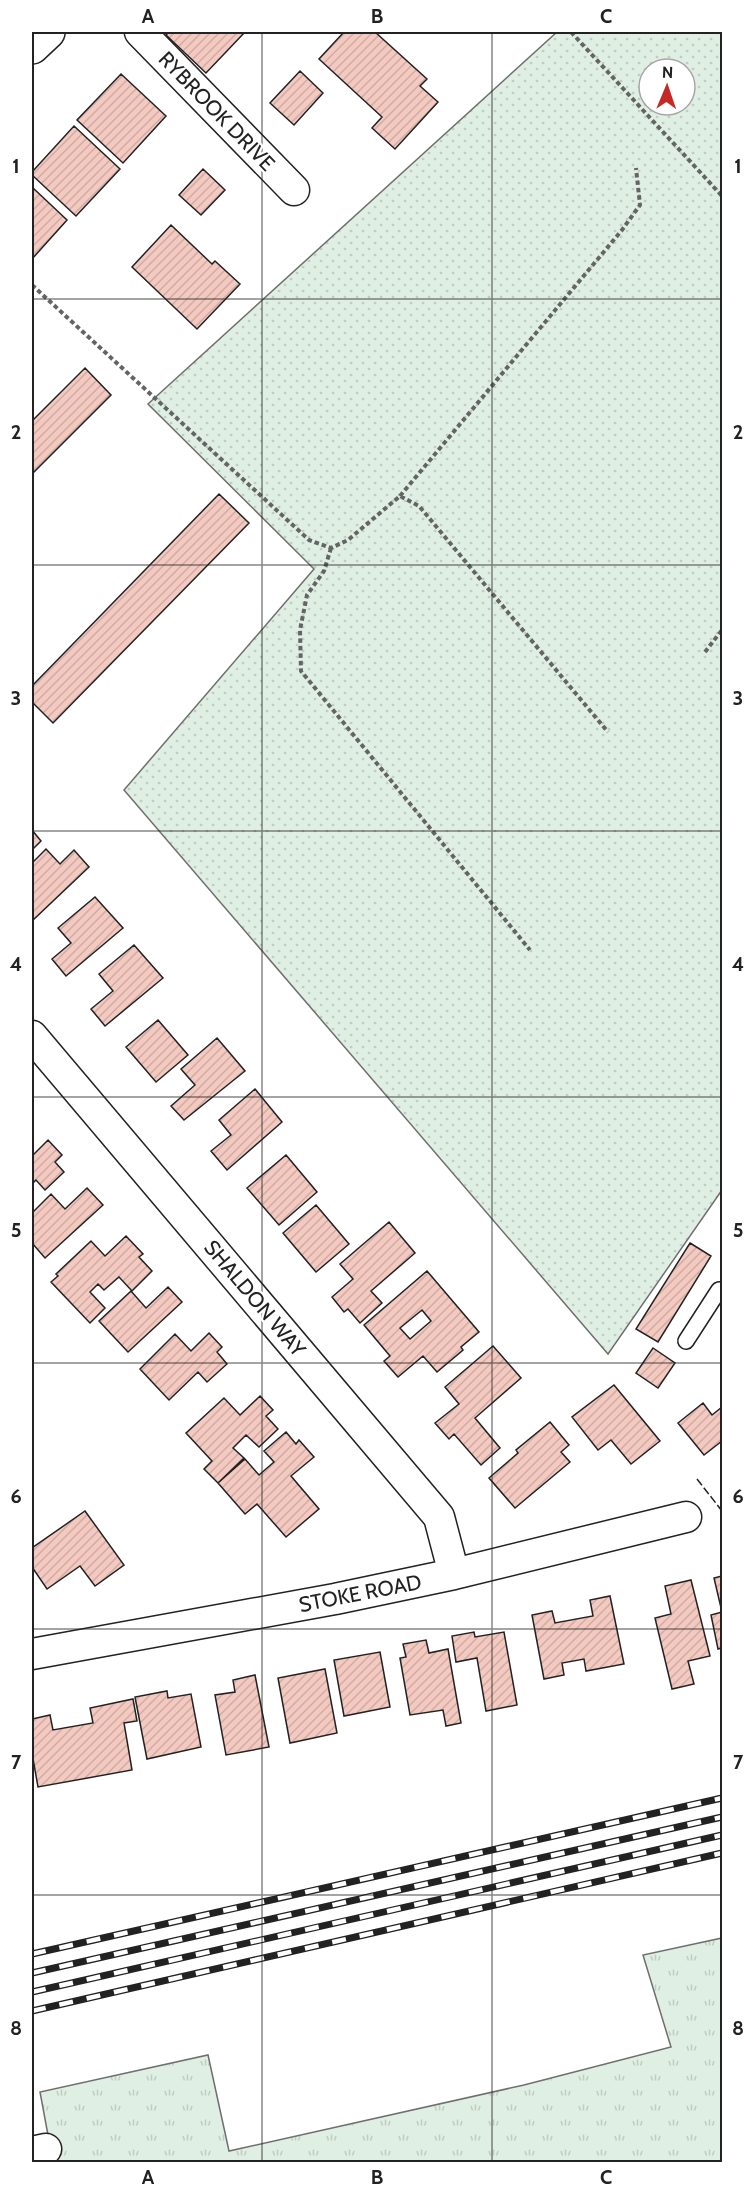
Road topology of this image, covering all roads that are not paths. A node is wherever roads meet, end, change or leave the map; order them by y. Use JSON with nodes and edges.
{"nodes":[{"id":1,"x":48,"y":32,"type":"edge"},
{"id":2,"x":140,"y":32,"type":"edge"},
{"id":3,"x":32,"y":47,"type":"edge"},
{"id":4,"x":294,"y":190,"type":"dead end"},
{"id":5,"x":32,"y":1036,"type":"edge"},
{"id":6,"x":723,"y":1292,"type":"edge"},
{"id":7,"x":686,"y":1341,"type":"dead end"},
{"id":8,"x":686,"y":1517,"type":"dead end"},
{"id":9,"x":454,"y":1574,"type":"junction"},
{"id":10,"x":32,"y":1654,"type":"edge"}],
"edges":[{"from":1,"to":3,"type":"street"},
{"from":2,"to":4,"type":"street","name":"RYBROOK DRIVE"},
{"from":5,"to":9,"type":"street","name":"SHALDON WAY"},
{"from":6,"to":7,"type":"lane"},
{"from":8,"to":9,"type":"street","name":"STOKE ROAD"},
{"from":9,"to":10,"type":"street","name":"STOKE ROAD"}]}
